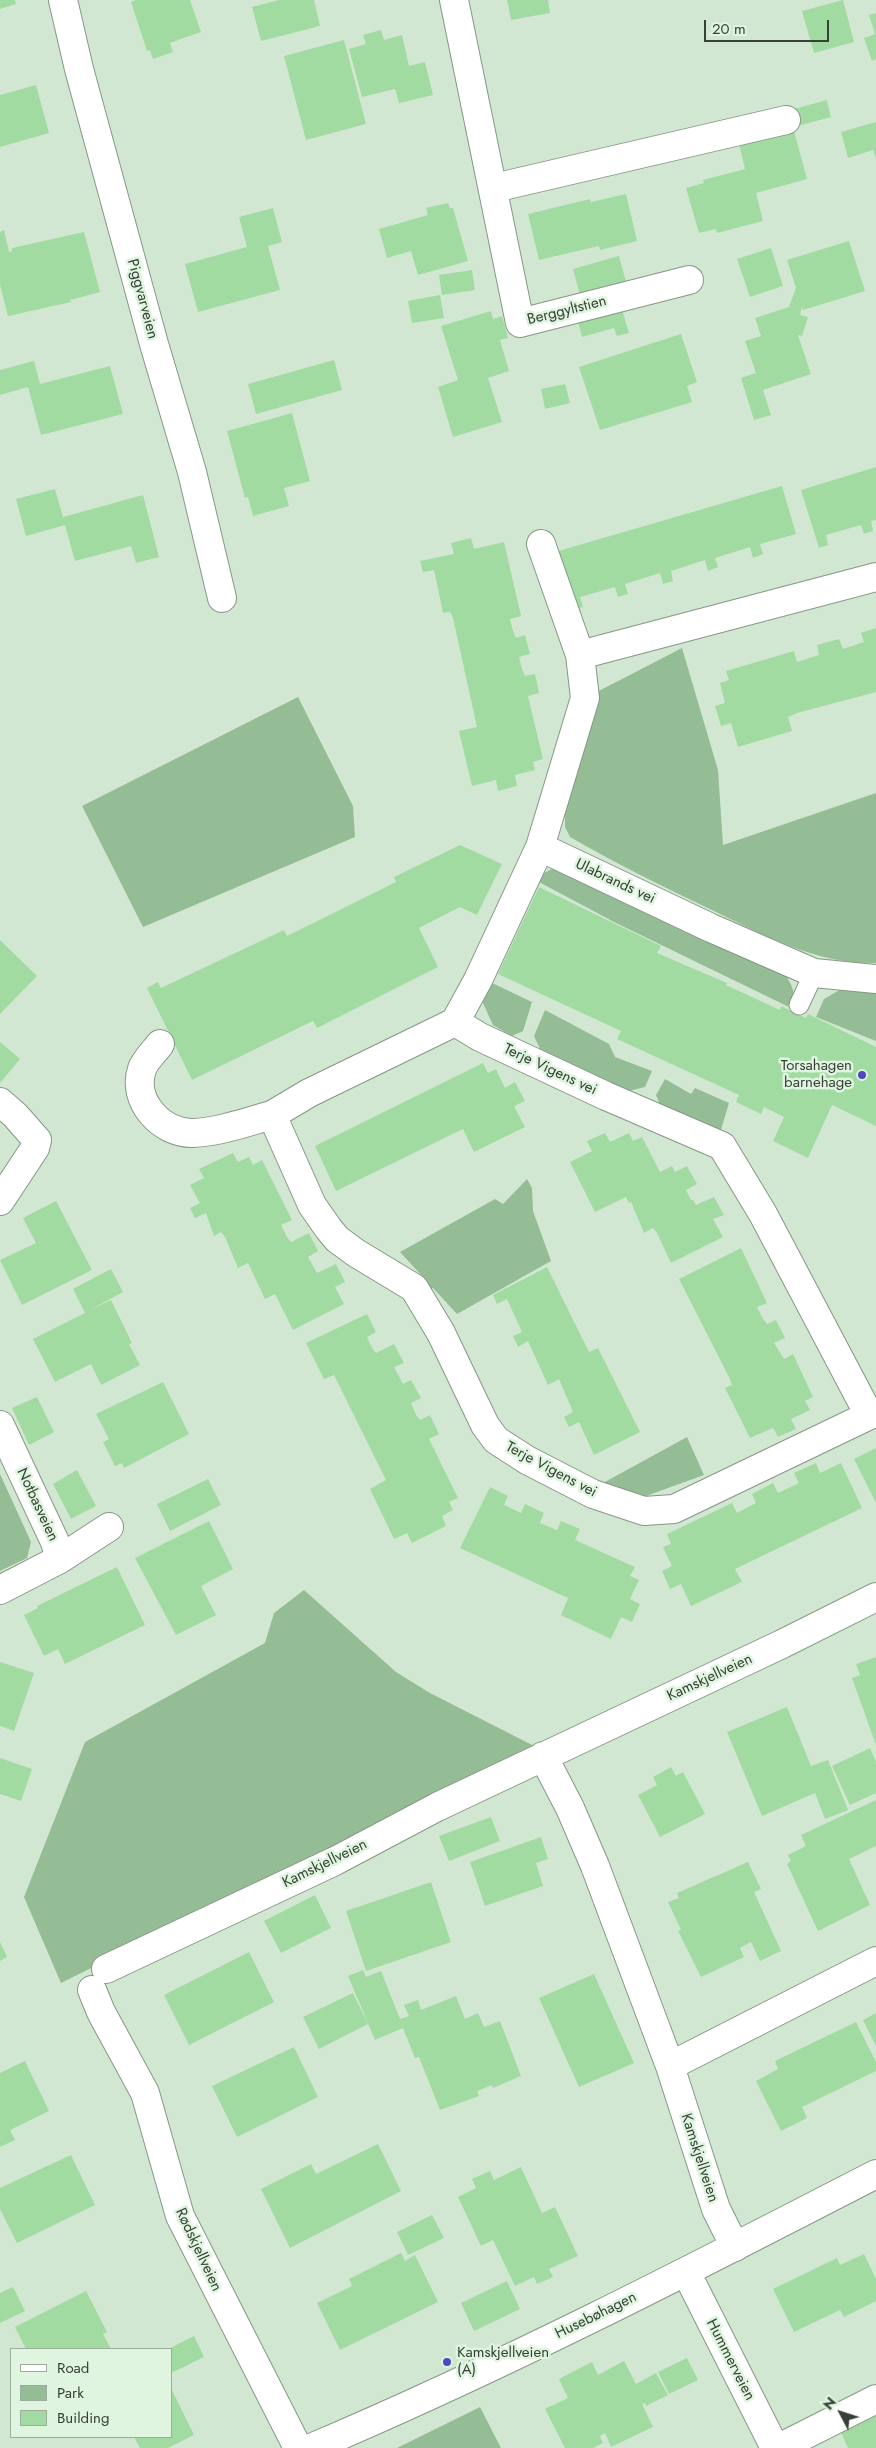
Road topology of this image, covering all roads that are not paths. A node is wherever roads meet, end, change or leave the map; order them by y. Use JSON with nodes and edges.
{"nodes":[{"id":1,"x":63,"y":0,"type":"edge"},
{"id":2,"x":454,"y":0,"type":"edge"},
{"id":3,"x":786,"y":120,"type":"dead end"},
{"id":4,"x":494,"y":188,"type":"junction"},
{"id":5,"x":689,"y":280,"type":"dead end"},
{"id":6,"x":541,"y":544,"type":"dead end"},
{"id":7,"x":876,"y":577,"type":"edge"},
{"id":8,"x":222,"y":598,"type":"dead end"},
{"id":9,"x":580,"y":655,"type":"junction"},
{"id":10,"x":540,"y":847,"type":"junction"},
{"id":11,"x":814,"y":972,"type":"junction"},
{"id":12,"x":876,"y":979,"type":"edge"},
{"id":13,"x":798,"y":1005,"type":"dead end"},
{"id":14,"x":455,"y":1022,"type":"junction"},
{"id":15,"x":160,"y":1044,"type":"dead end"},
{"id":16,"x":0,"y":1102,"type":"edge"},
{"id":17,"x":272,"y":1115,"type":"junction"},
{"id":18,"x":0,"y":1201,"type":"edge"},
{"id":19,"x":873,"y":1414,"type":"edge"},
{"id":20,"x":0,"y":1425,"type":"edge"},
{"id":21,"x":109,"y":1526,"type":"dead end"},
{"id":22,"x":60,"y":1559,"type":"junction"},
{"id":23,"x":0,"y":1590,"type":"edge"},
{"id":24,"x":876,"y":1597,"type":"edge"},
{"id":25,"x":543,"y":1756,"type":"junction"},
{"id":26,"x":876,"y":1961,"type":"edge"},
{"id":27,"x":99,"y":1979,"type":"joint"},
{"id":28,"x":670,"y":2066,"type":"junction"},
{"id":29,"x":876,"y":2174,"type":"edge"},
{"id":30,"x":735,"y":2247,"type":"junction"},
{"id":31,"x":686,"y":2272,"type":"junction"},
{"id":32,"x":876,"y":2399,"type":"edge"},
{"id":33,"x":298,"y":2448,"type":"edge"},
{"id":34,"x":311,"y":2448,"type":"edge"},
{"id":35,"x":775,"y":2448,"type":"edge"},
{"id":36,"x":779,"y":2448,"type":"edge"}],
"edges":[{"from":1,"to":8,"type":"street","name":"Piggvarveien"},
{"from":2,"to":4,"type":"street","name":"Berggyltstien"},
{"from":3,"to":4,"type":"street"},
{"from":4,"to":5,"type":"street","name":"Berggyltstien"},
{"from":6,"to":9,"type":"street"},
{"from":7,"to":9,"type":"street"},
{"from":9,"to":10,"type":"street"},
{"from":10,"to":11,"type":"street","name":"Ulabrands vei"},
{"from":10,"to":14,"type":"street"},
{"from":11,"to":12,"type":"street","name":"Ulabrands vei"},
{"from":11,"to":13,"type":"lane"},
{"from":14,"to":17,"type":"street"},
{"from":14,"to":19,"type":"street","name":"Terje Vigens vei"},
{"from":15,"to":17,"type":"street"},
{"from":16,"to":18,"type":"street"},
{"from":17,"to":19,"type":"street","name":"Terje Vigens vei"},
{"from":20,"to":22,"type":"street","name":"Notbasveien"},
{"from":21,"to":22,"type":"street","name":"Notbasveien"},
{"from":22,"to":23,"type":"street","name":"Notbasveien"},
{"from":24,"to":25,"type":"street","name":"Kamskjellveien"},
{"from":25,"to":27,"type":"street","name":"Kamskjellveien"},
{"from":25,"to":28,"type":"street","name":"Kamskjellveien"},
{"from":26,"to":28,"type":"street"},
{"from":27,"to":33,"type":"street","name":"Rødskjellveien"},
{"from":28,"to":30,"type":"street","name":"Kamskjellveien"},
{"from":29,"to":30,"type":"street","name":"Husebøhagen"},
{"from":30,"to":31,"type":"street","name":"Husebøhagen"},
{"from":31,"to":34,"type":"street","name":"Husebøhagen"},
{"from":31,"to":35,"type":"street","name":"Hummerveien"},
{"from":32,"to":36,"type":"street"}]}
